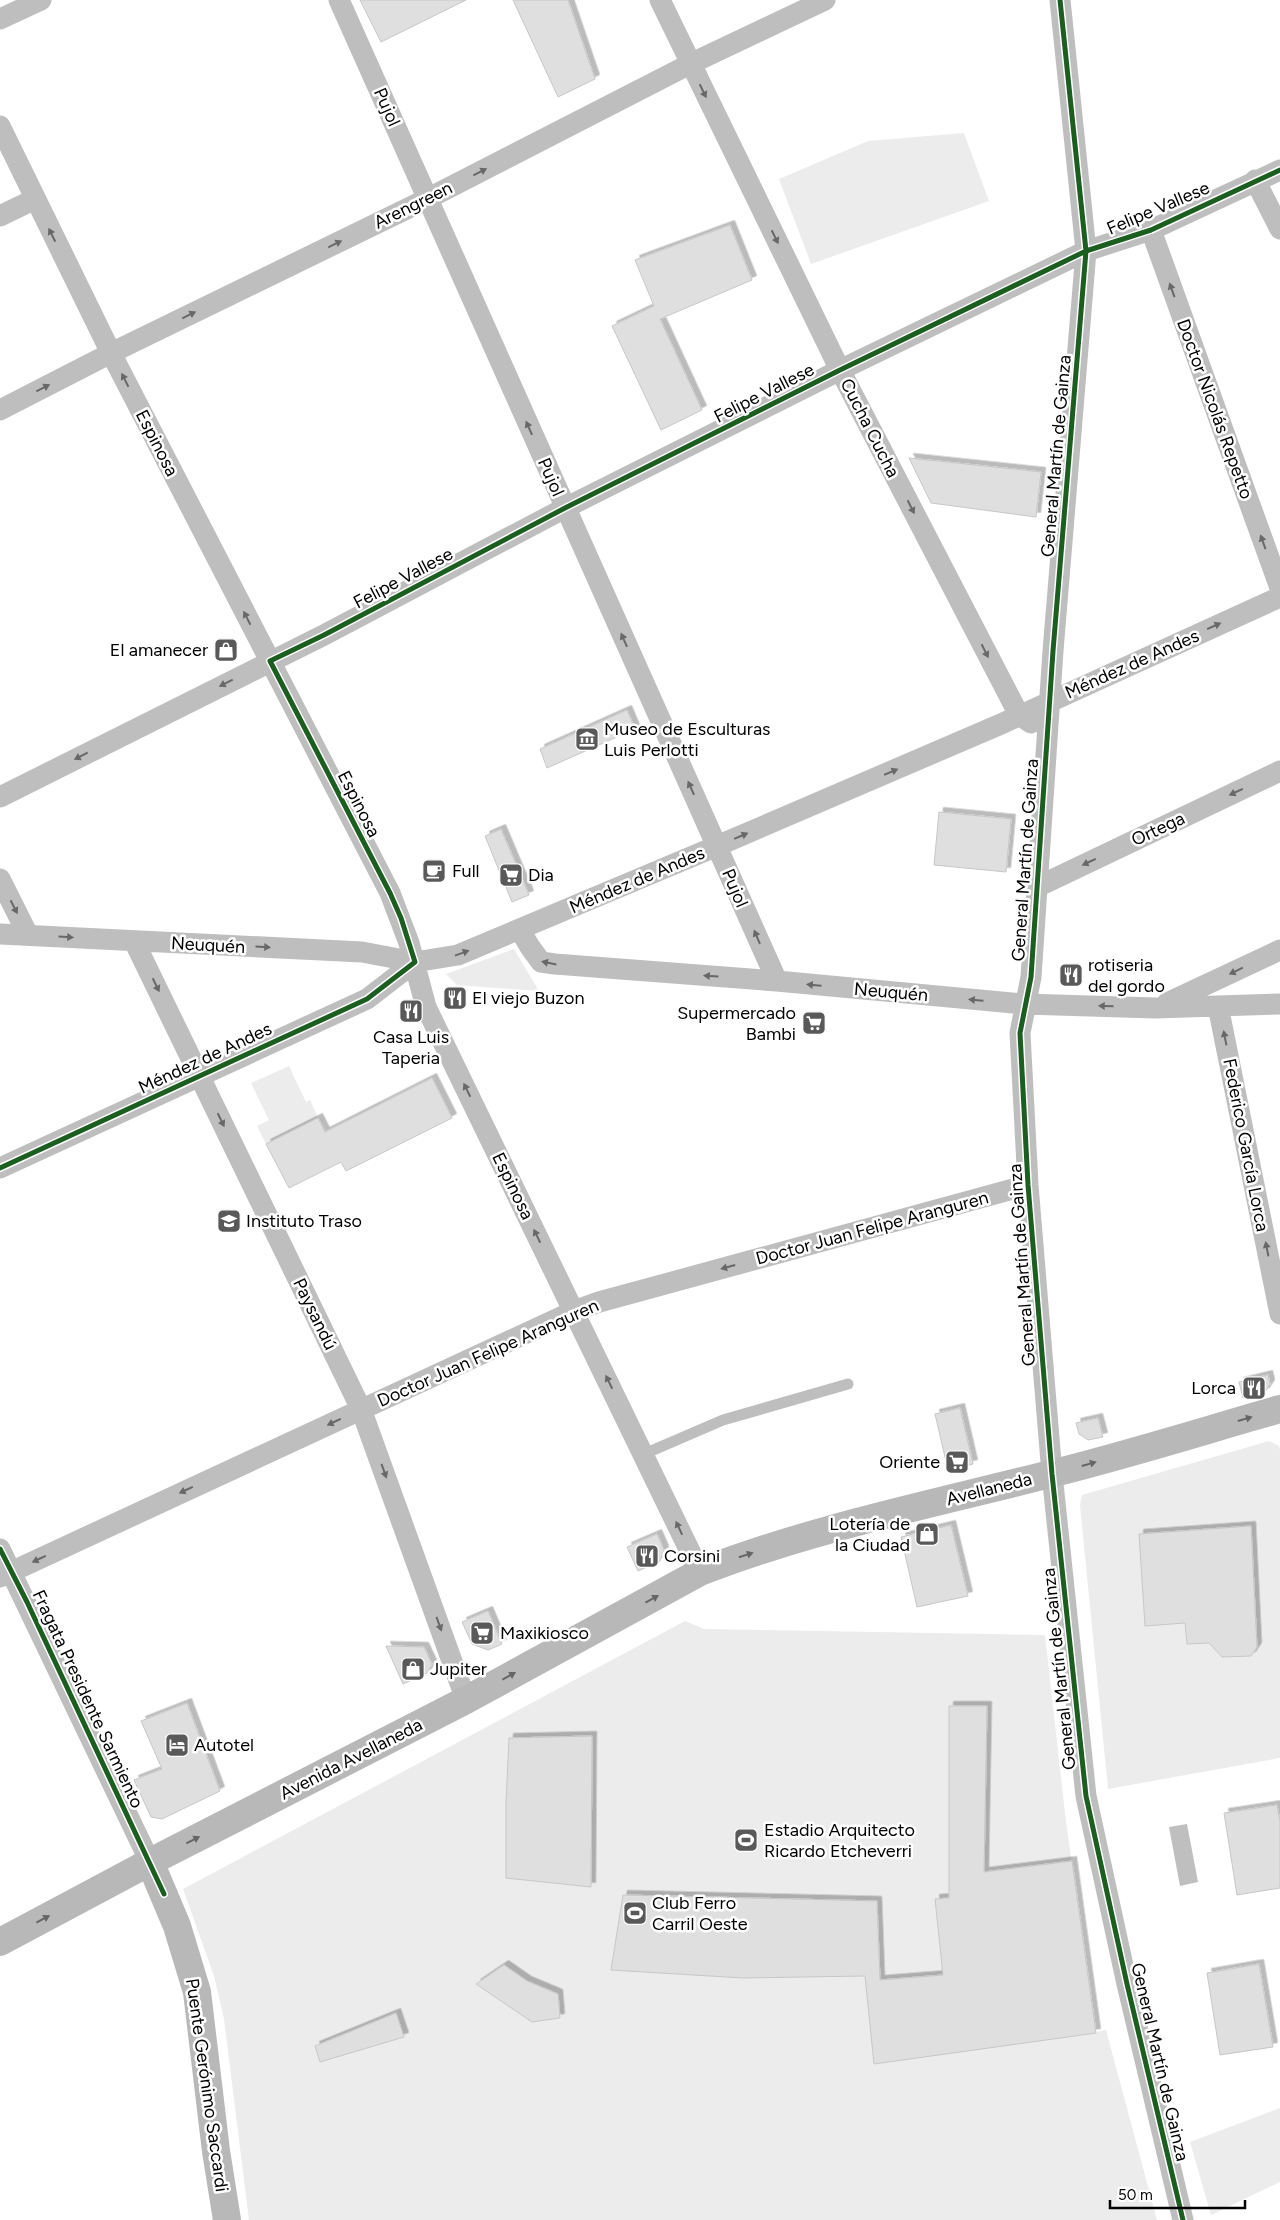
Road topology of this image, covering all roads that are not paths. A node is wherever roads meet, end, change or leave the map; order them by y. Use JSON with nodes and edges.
{"nodes":[{"id":1,"x":41,"y":0,"type":"edge"},
{"id":2,"x":339,"y":0,"type":"edge"},
{"id":3,"x":660,"y":0,"type":"edge"},
{"id":4,"x":825,"y":0,"type":"edge"},
{"id":5,"x":1060,"y":0,"type":"edge"},
{"id":6,"x":0,"y":20,"type":"edge"},
{"id":7,"x":690,"y":64,"type":"junction"},
{"id":8,"x":0,"y":126,"type":"edge"},
{"id":9,"x":1280,"y":170,"type":"edge"},
{"id":10,"x":1256,"y":180,"type":"junction"},
{"id":11,"x":34,"y":199,"type":"junction"},
{"id":12,"x":427,"y":199,"type":"junction"},
{"id":13,"x":0,"y":216,"type":"edge"},
{"id":14,"x":1151,"y":230,"type":"junction"},
{"id":15,"x":1280,"y":230,"type":"edge"},
{"id":16,"x":1086,"y":251,"type":"junction"},
{"id":17,"x":111,"y":353,"type":"junction"},
{"id":18,"x":840,"y":370,"type":"junction"},
{"id":19,"x":0,"y":410,"type":"edge"},
{"id":20,"x":565,"y":508,"type":"junction"},
{"id":21,"x":1280,"y":588,"type":"edge"},
{"id":22,"x":1280,"y":597,"type":"edge"},
{"id":23,"x":270,"y":661,"type":"junction"},
{"id":24,"x":1050,"y":701,"type":"junction"},
{"id":25,"x":1019,"y":715,"type":"junction"},
{"id":26,"x":1048,"y":734,"type":"junction"},
{"id":27,"x":1280,"y":771,"type":"edge"},
{"id":28,"x":0,"y":797,"type":"edge"},
{"id":29,"x":717,"y":846,"type":"junction"},
{"id":30,"x":0,"y":879,"type":"edge"},
{"id":31,"x":1037,"y":887,"type":"junction"},
{"id":32,"x":520,"y":930,"type":"junction"},
{"id":33,"x":0,"y":934,"type":"edge"},
{"id":34,"x":28,"y":935,"type":"junction"},
{"id":35,"x":134,"y":941,"type":"junction"},
{"id":36,"x":1280,"y":950,"type":"edge"},
{"id":37,"x":415,"y":962,"type":"junction"},
{"id":38,"x":777,"y":981,"type":"junction"},
{"id":39,"x":1024,"y":1004,"type":"junction"},
{"id":40,"x":1280,"y":1004,"type":"edge"},
{"id":41,"x":1218,"y":1006,"type":"junction"},
{"id":42,"x":1155,"y":1008,"type":"junction"},
{"id":43,"x":200,"y":1076,"type":"junction"},
{"id":44,"x":0,"y":1168,"type":"edge"},
{"id":45,"x":1028,"y":1185,"type":"junction"},
{"id":46,"x":574,"y":1312,"type":"junction"},
{"id":47,"x":1280,"y":1314,"type":"edge"},
{"id":48,"x":848,"y":1384,"type":"dead end"},
{"id":49,"x":361,"y":1408,"type":"junction"},
{"id":50,"x":1280,"y":1410,"type":"edge"},
{"id":51,"x":644,"y":1454,"type":"junction"},
{"id":52,"x":1052,"y":1474,"type":"junction"},
{"id":53,"x":0,"y":1549,"type":"edge"},
{"id":54,"x":700,"y":1572,"type":"junction"},
{"id":55,"x":5,"y":1574,"type":"edge"},
{"id":56,"x":466,"y":1700,"type":"junction"},
{"id":57,"x":150,"y":1862,"type":"junction"},
{"id":58,"x":0,"y":1942,"type":"edge"},
{"id":59,"x":227,"y":2220,"type":"edge"},
{"id":60,"x":1183,"y":2220,"type":"edge"}],
"edges":[{"from":1,"to":6,"type":"street"},
{"from":2,"to":12,"type":"street","name":"Pujol"},
{"from":3,"to":7,"type":"street","name":"Cucha Cucha"},
{"from":4,"to":7,"type":"street","name":"Arengreen"},
{"from":5,"to":16,"type":"street","name":"General Martín de Gainza"},
{"from":12,"to":7,"type":"street","name":"Arengreen","one_way":true},
{"from":7,"to":18,"type":"street","name":"Cucha Cucha","one_way":true},
{"from":8,"to":11,"type":"street","name":"Espinosa"},
{"from":9,"to":10,"type":"street","name":"Felipe Vallese"},
{"from":10,"to":14,"type":"street","name":"Felipe Vallese"},
{"from":10,"to":15,"type":"street"},
{"from":11,"to":13,"type":"street"},
{"from":17,"to":11,"type":"street","name":"Espinosa","one_way":true},
{"from":17,"to":12,"type":"street","name":"Arengreen","one_way":true},
{"from":20,"to":12,"type":"street","name":"Pujol","one_way":true},
{"from":14,"to":16,"type":"street","name":"Felipe Vallese"},
{"from":21,"to":14,"type":"street","name":"Doctor Nicolás Repetto","one_way":true},
{"from":16,"to":18,"type":"street","name":"Felipe Vallese"},
{"from":16,"to":24,"type":"street","name":"General Martín de Gainza"},
{"from":19,"to":17,"type":"street","name":"Arengreen","one_way":true},
{"from":23,"to":17,"type":"street","name":"Espinosa","one_way":true},
{"from":18,"to":20,"type":"street","name":"Felipe Vallese"},
{"from":18,"to":25,"type":"street","name":"Cucha Cucha","one_way":true},
{"from":20,"to":23,"type":"street","name":"Felipe Vallese"},
{"from":29,"to":20,"type":"street","name":"Pujol","one_way":true},
{"from":24,"to":22,"type":"street","name":"Méndez de Andes","one_way":true},
{"from":23,"to":28,"type":"street","name":"Felipe Vallese","one_way":true},
{"from":23,"to":37,"type":"street","name":"Espinosa"},
{"from":24,"to":25,"type":"street","name":"Méndez de Andes"},
{"from":24,"to":26,"type":"street","name":"General Martín de Gainza"},
{"from":25,"to":26,"type":"street","name":"Cucha Cucha"},
{"from":29,"to":25,"type":"street","name":"Méndez de Andes","one_way":true},
{"from":26,"to":31,"type":"street","name":"General Martín de Gainza"},
{"from":27,"to":31,"type":"street","name":"Ortega","one_way":true},
{"from":29,"to":32,"type":"street","name":"Méndez de Andes"},
{"from":38,"to":29,"type":"street","name":"Pujol","one_way":true},
{"from":30,"to":34,"type":"street","one_way":true},
{"from":31,"to":39,"type":"street","name":"General Martín de Gainza"},
{"from":37,"to":32,"type":"street","name":"Méndez de Andes","one_way":true},
{"from":38,"to":32,"type":"street","name":"Neuquén","one_way":true},
{"from":33,"to":34,"type":"street","name":"Neuquén"},
{"from":34,"to":35,"type":"street","name":"Neuquén","one_way":true},
{"from":35,"to":37,"type":"street","name":"Neuquén","one_way":true},
{"from":35,"to":43,"type":"street","name":"Paysandú","one_way":true},
{"from":36,"to":42,"type":"street","one_way":true},
{"from":37,"to":43,"type":"street","name":"Méndez de Andes"},
{"from":46,"to":37,"type":"street","name":"Espinosa","one_way":true},
{"from":39,"to":38,"type":"street","name":"Neuquén","one_way":true},
{"from":42,"to":39,"type":"street","name":"Neuquén","one_way":true},
{"from":39,"to":45,"type":"street","name":"General Martín de Gainza"},
{"from":40,"to":41,"type":"street","name":"Neuquén"},
{"from":41,"to":42,"type":"street","name":"Neuquén"},
{"from":47,"to":41,"type":"street","name":"Federico García Lorca","one_way":true},
{"from":43,"to":44,"type":"street","name":"Méndez de Andes"},
{"from":43,"to":49,"type":"street","name":"Paysandú","one_way":true},
{"from":45,"to":46,"type":"street","name":"Doctor Juan Felipe Aranguren","one_way":true},
{"from":45,"to":52,"type":"street","name":"General Martín de Gainza"},
{"from":46,"to":49,"type":"street","name":"Doctor Juan Felipe Aranguren"},
{"from":51,"to":46,"type":"street","name":"Espinosa","one_way":true},
{"from":48,"to":51,"type":"lane"},
{"from":49,"to":55,"type":"street","name":"Doctor Juan Felipe Aranguren","one_way":true},
{"from":49,"to":56,"type":"street","name":"Paysandú","one_way":true},
{"from":52,"to":50,"type":"street","name":"Avellaneda","one_way":true},
{"from":54,"to":51,"type":"street","name":"Espinosa","one_way":true},
{"from":54,"to":52,"type":"street","name":"Avellaneda","one_way":true},
{"from":52,"to":60,"type":"street","name":"General Martín de Gainza"},
{"from":53,"to":55,"type":"street","name":"Fragata Presidente Sarmiento"},
{"from":56,"to":54,"type":"street","name":"Avenida Avellaneda","one_way":true},
{"from":55,"to":57,"type":"street","name":"Fragata Presidente Sarmiento"},
{"from":57,"to":56,"type":"street","name":"Avenida Avellaneda","one_way":true},
{"from":58,"to":57,"type":"street","name":"Avenida Avellaneda","one_way":true},
{"from":57,"to":59,"type":"street","name":"Puente Gerónimo Saccardi"}]}
